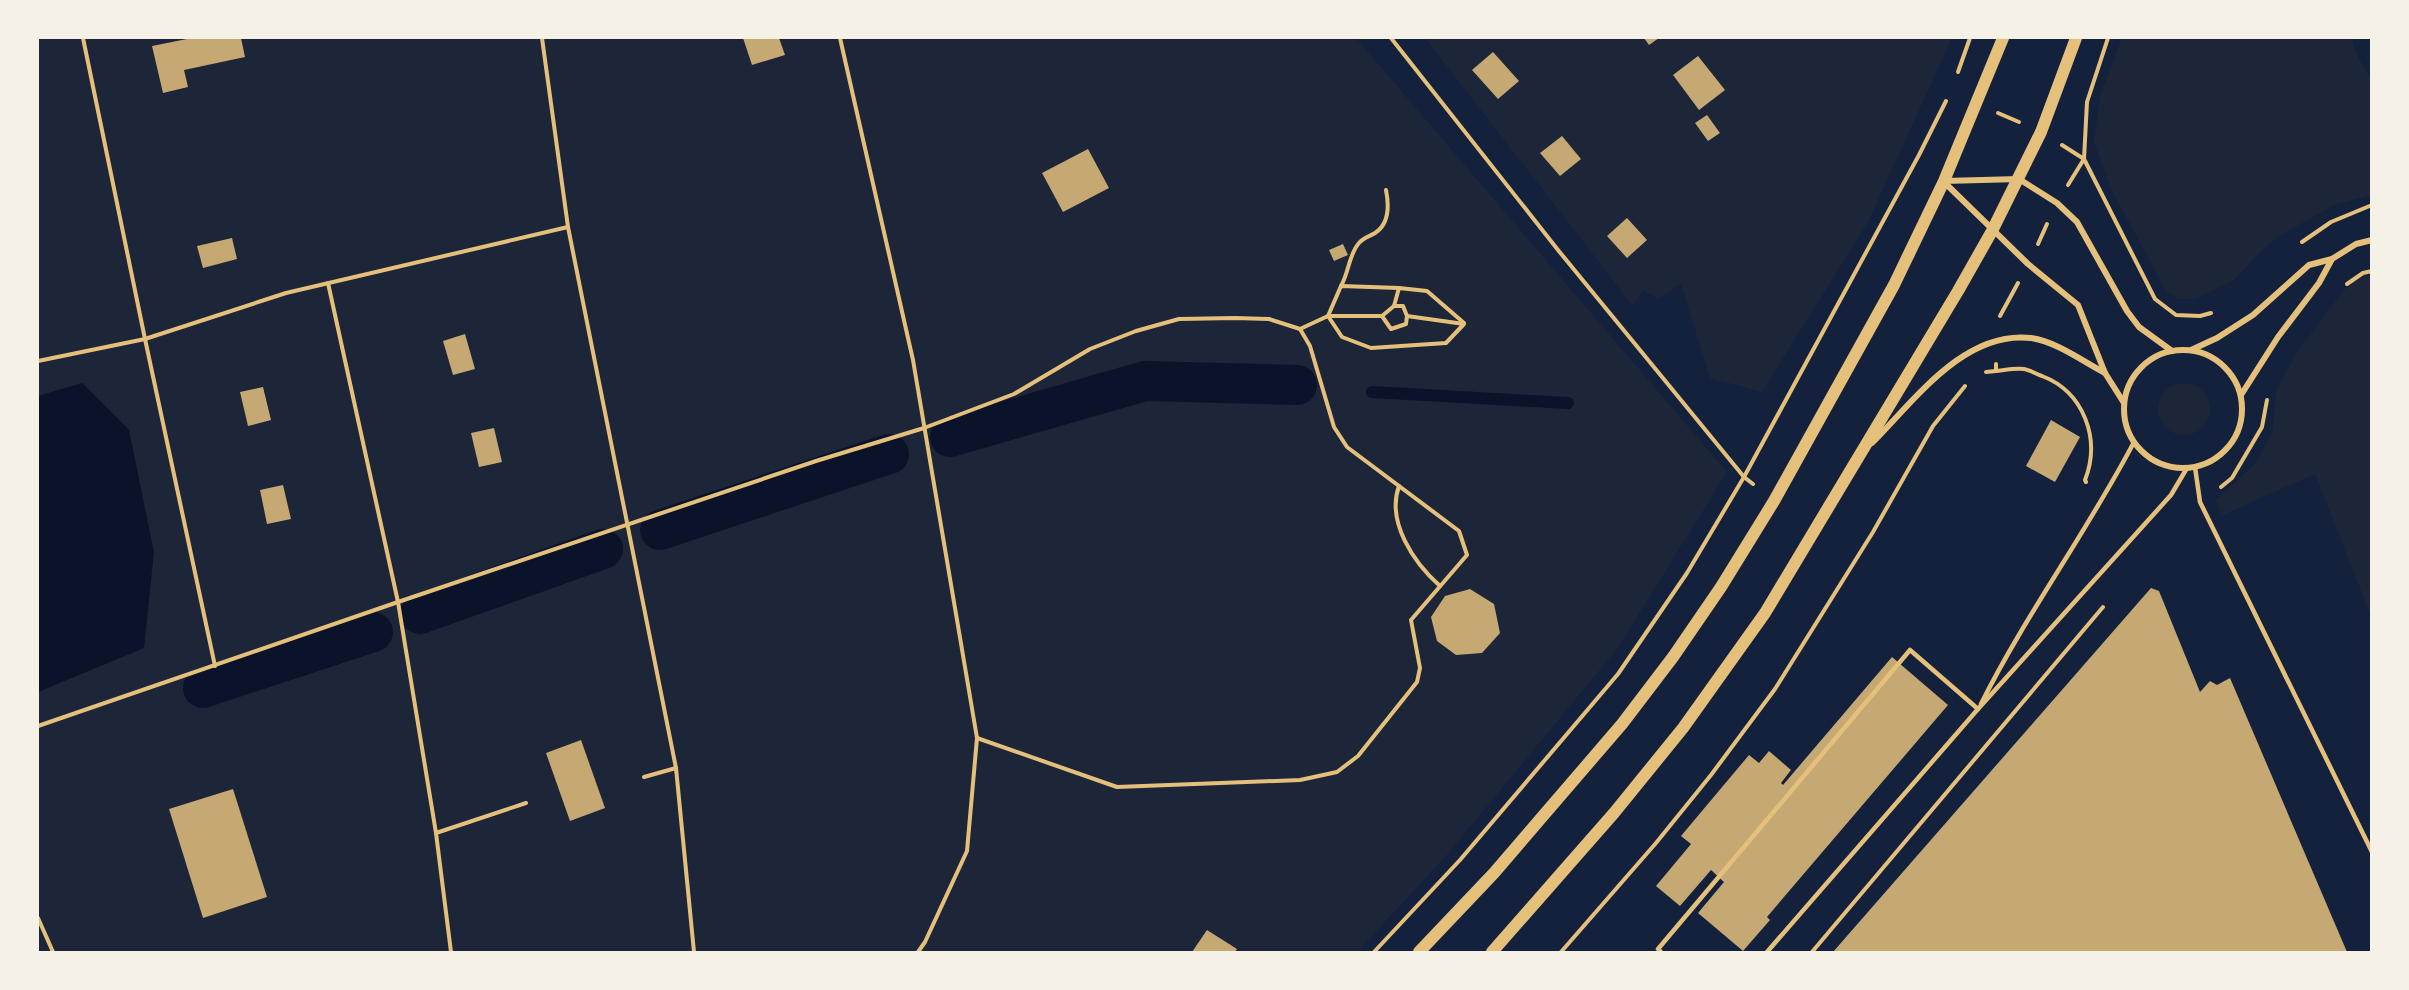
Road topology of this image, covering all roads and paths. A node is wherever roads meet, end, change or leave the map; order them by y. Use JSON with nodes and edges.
{"nodes":[{"id":1,"x":83,"y":38,"type":"edge"},
{"id":2,"x":542,"y":38,"type":"edge"},
{"id":3,"x":840,"y":38,"type":"edge"},
{"id":4,"x":1391,"y":38,"type":"edge"},
{"id":5,"x":1970,"y":38,"type":"edge"},
{"id":6,"x":2003,"y":38,"type":"edge"},
{"id":7,"x":2076,"y":38,"type":"edge"},
{"id":8,"x":2108,"y":38,"type":"edge"},
{"id":9,"x":1955,"y":80,"type":"dead end"},
{"id":10,"x":1947,"y":100,"type":"dead end"},
{"id":11,"x":2019,"y":179,"type":"junction"},
{"id":12,"x":1944,"y":181,"type":"junction"},
{"id":13,"x":1386,"y":190,"type":"dead end"},
{"id":14,"x":2057,"y":203,"type":"junction"},
{"id":15,"x":568,"y":227,"type":"junction"},
{"id":16,"x":1992,"y":231,"type":"junction"},
{"id":17,"x":2372,"y":240,"type":"edge"},
{"id":18,"x":2332,"y":259,"type":"junction"},
{"id":19,"x":2028,"y":264,"type":"junction"},
{"id":20,"x":328,"y":283,"type":"junction"},
{"id":21,"x":1341,"y":286,"type":"junction"},
{"id":22,"x":1399,"y":288,"type":"junction"},
{"id":23,"x":1394,"y":306,"type":"junction"},
{"id":24,"x":1328,"y":316,"type":"junction"},
{"id":25,"x":1382,"y":316,"type":"junction"},
{"id":26,"x":1407,"y":316,"type":"junction"},
{"id":27,"x":1464,"y":324,"type":"junction"},
{"id":28,"x":1300,"y":329,"type":"junction"},
{"id":29,"x":145,"y":339,"type":"junction"},
{"id":30,"x":1995,"y":341,"type":"junction"},
{"id":31,"x":2191,"y":350,"type":"junction"},
{"id":32,"x":2172,"y":351,"type":"junction"},
{"id":33,"x":38,"y":362,"type":"edge"},
{"id":34,"x":1996,"y":371,"type":"junction"},
{"id":35,"x":1984,"y":372,"type":"dead end"},
{"id":36,"x":2105,"y":373,"type":"junction"},
{"id":37,"x":1966,"y":384,"type":"dead end"},
{"id":38,"x":2241,"y":395,"type":"junction"},
{"id":39,"x":2124,"y":403,"type":"junction"},
{"id":40,"x":924,"y":428,"type":"junction"},
{"id":41,"x":2134,"y":442,"type":"junction"},
{"id":42,"x":1859,"y":456,"type":"junction"},
{"id":43,"x":2195,"y":466,"type":"junction"},
{"id":44,"x":2187,"y":468,"type":"junction"},
{"id":45,"x":1744,"y":477,"type":"junction"},
{"id":46,"x":1399,"y":486,"type":"junction"},
{"id":47,"x":2104,"y":499,"type":"junction"},
{"id":48,"x":627,"y":527,"type":"junction"},
{"id":49,"x":1440,"y":586,"type":"junction"},
{"id":50,"x":398,"y":602,"type":"junction"},
{"id":51,"x":215,"y":666,"type":"junction"},
{"id":52,"x":1978,"y":709,"type":"junction"},
{"id":53,"x":38,"y":726,"type":"edge"},
{"id":54,"x":977,"y":738,"type":"junction"},
{"id":55,"x":676,"y":768,"type":"junction"},
{"id":56,"x":644,"y":777,"type":"dead end"},
{"id":57,"x":526,"y":803,"type":"dead end"},
{"id":58,"x":436,"y":833,"type":"junction"},
{"id":59,"x":2372,"y":852,"type":"edge"},
{"id":60,"x":38,"y":918,"type":"edge"},
{"id":61,"x":53,"y":952,"type":"edge"},
{"id":62,"x":451,"y":952,"type":"edge"},
{"id":63,"x":694,"y":952,"type":"edge"},
{"id":64,"x":918,"y":952,"type":"edge"},
{"id":65,"x":1374,"y":952,"type":"edge"},
{"id":66,"x":1419,"y":952,"type":"edge"},
{"id":67,"x":1492,"y":952,"type":"edge"},
{"id":68,"x":1560,"y":952,"type":"edge"},
{"id":69,"x":1661,"y":952,"type":"edge"},
{"id":70,"x":1767,"y":952,"type":"edge"}],
"edges":[{"from":1,"to":29,"type":"path"},
{"from":2,"to":15,"type":"path"},
{"from":3,"to":40,"type":"path"},
{"from":4,"to":45,"type":"path"},
{"from":5,"to":9,"type":"path"},
{"from":6,"to":12,"type":"main road"},
{"from":7,"to":11,"type":"main road"},
{"from":8,"to":14,"type":"path"},
{"from":10,"to":45,"type":"path"},
{"from":11,"to":12,"type":"street"},
{"from":11,"to":14,"type":"street"},
{"from":11,"to":16,"type":"main road"},
{"from":12,"to":16,"type":"street"},
{"from":12,"to":66,"type":"main road"},
{"from":13,"to":21,"type":"path"},
{"from":14,"to":19,"type":"path"},
{"from":14,"to":32,"type":"street"},
{"from":15,"to":20,"type":"path"},
{"from":15,"to":48,"type":"path"},
{"from":16,"to":19,"type":"street"},
{"from":16,"to":42,"type":"main road"},
{"from":17,"to":18,"type":"street"},
{"from":18,"to":31,"type":"street"},
{"from":18,"to":38,"type":"street"},
{"from":19,"to":30,"type":"path"},
{"from":19,"to":36,"type":"street"},
{"from":20,"to":29,"type":"path"},
{"from":20,"to":50,"type":"path"},
{"from":21,"to":22,"type":"path"},
{"from":21,"to":24,"type":"path"},
{"from":22,"to":23,"type":"path"},
{"from":22,"to":27,"type":"path"},
{"from":23,"to":25,"type":"path"},
{"from":23,"to":26,"type":"path"},
{"from":24,"to":25,"type":"path"},
{"from":24,"to":27,"type":"path"},
{"from":24,"to":28,"type":"path"},
{"from":25,"to":26,"type":"path"},
{"from":26,"to":27,"type":"path"},
{"from":28,"to":40,"type":"path"},
{"from":28,"to":46,"type":"path"},
{"from":29,"to":33,"type":"path"},
{"from":29,"to":51,"type":"path"},
{"from":30,"to":34,"type":"path"},
{"from":30,"to":36,"type":"street"},
{"from":30,"to":42,"type":"street"},
{"from":31,"to":32,"type":"street"},
{"from":31,"to":38,"type":"street"},
{"from":32,"to":39,"type":"street"},
{"from":34,"to":35,"type":"path"},
{"from":34,"to":47,"type":"path"},
{"from":36,"to":39,"type":"street"},
{"from":37,"to":68,"type":"path"},
{"from":38,"to":43,"type":"street"},
{"from":39,"to":41,"type":"street"},
{"from":40,"to":48,"type":"path"},
{"from":40,"to":54,"type":"path"},
{"from":41,"to":44,"type":"street"},
{"from":41,"to":47,"type":"lane"},
{"from":42,"to":67,"type":"main road"},
{"from":43,"to":44,"type":"street"},
{"from":43,"to":59,"type":"lane"},
{"from":44,"to":52,"type":"lane"},
{"from":45,"to":65,"type":"path"},
{"from":46,"to":49,"type":"path"},
{"from":46,"to":49,"type":"path"},
{"from":47,"to":52,"type":"lane"},
{"from":48,"to":50,"type":"path"},
{"from":48,"to":55,"type":"path"},
{"from":49,"to":54,"type":"path"},
{"from":50,"to":51,"type":"path"},
{"from":50,"to":58,"type":"path"},
{"from":51,"to":53,"type":"path"},
{"from":52,"to":69,"type":"lane"},
{"from":52,"to":70,"type":"lane"},
{"from":54,"to":64,"type":"path"},
{"from":55,"to":56,"type":"path"},
{"from":55,"to":63,"type":"path"},
{"from":57,"to":58,"type":"path"},
{"from":58,"to":62,"type":"path"},
{"from":60,"to":61,"type":"path"}]}
